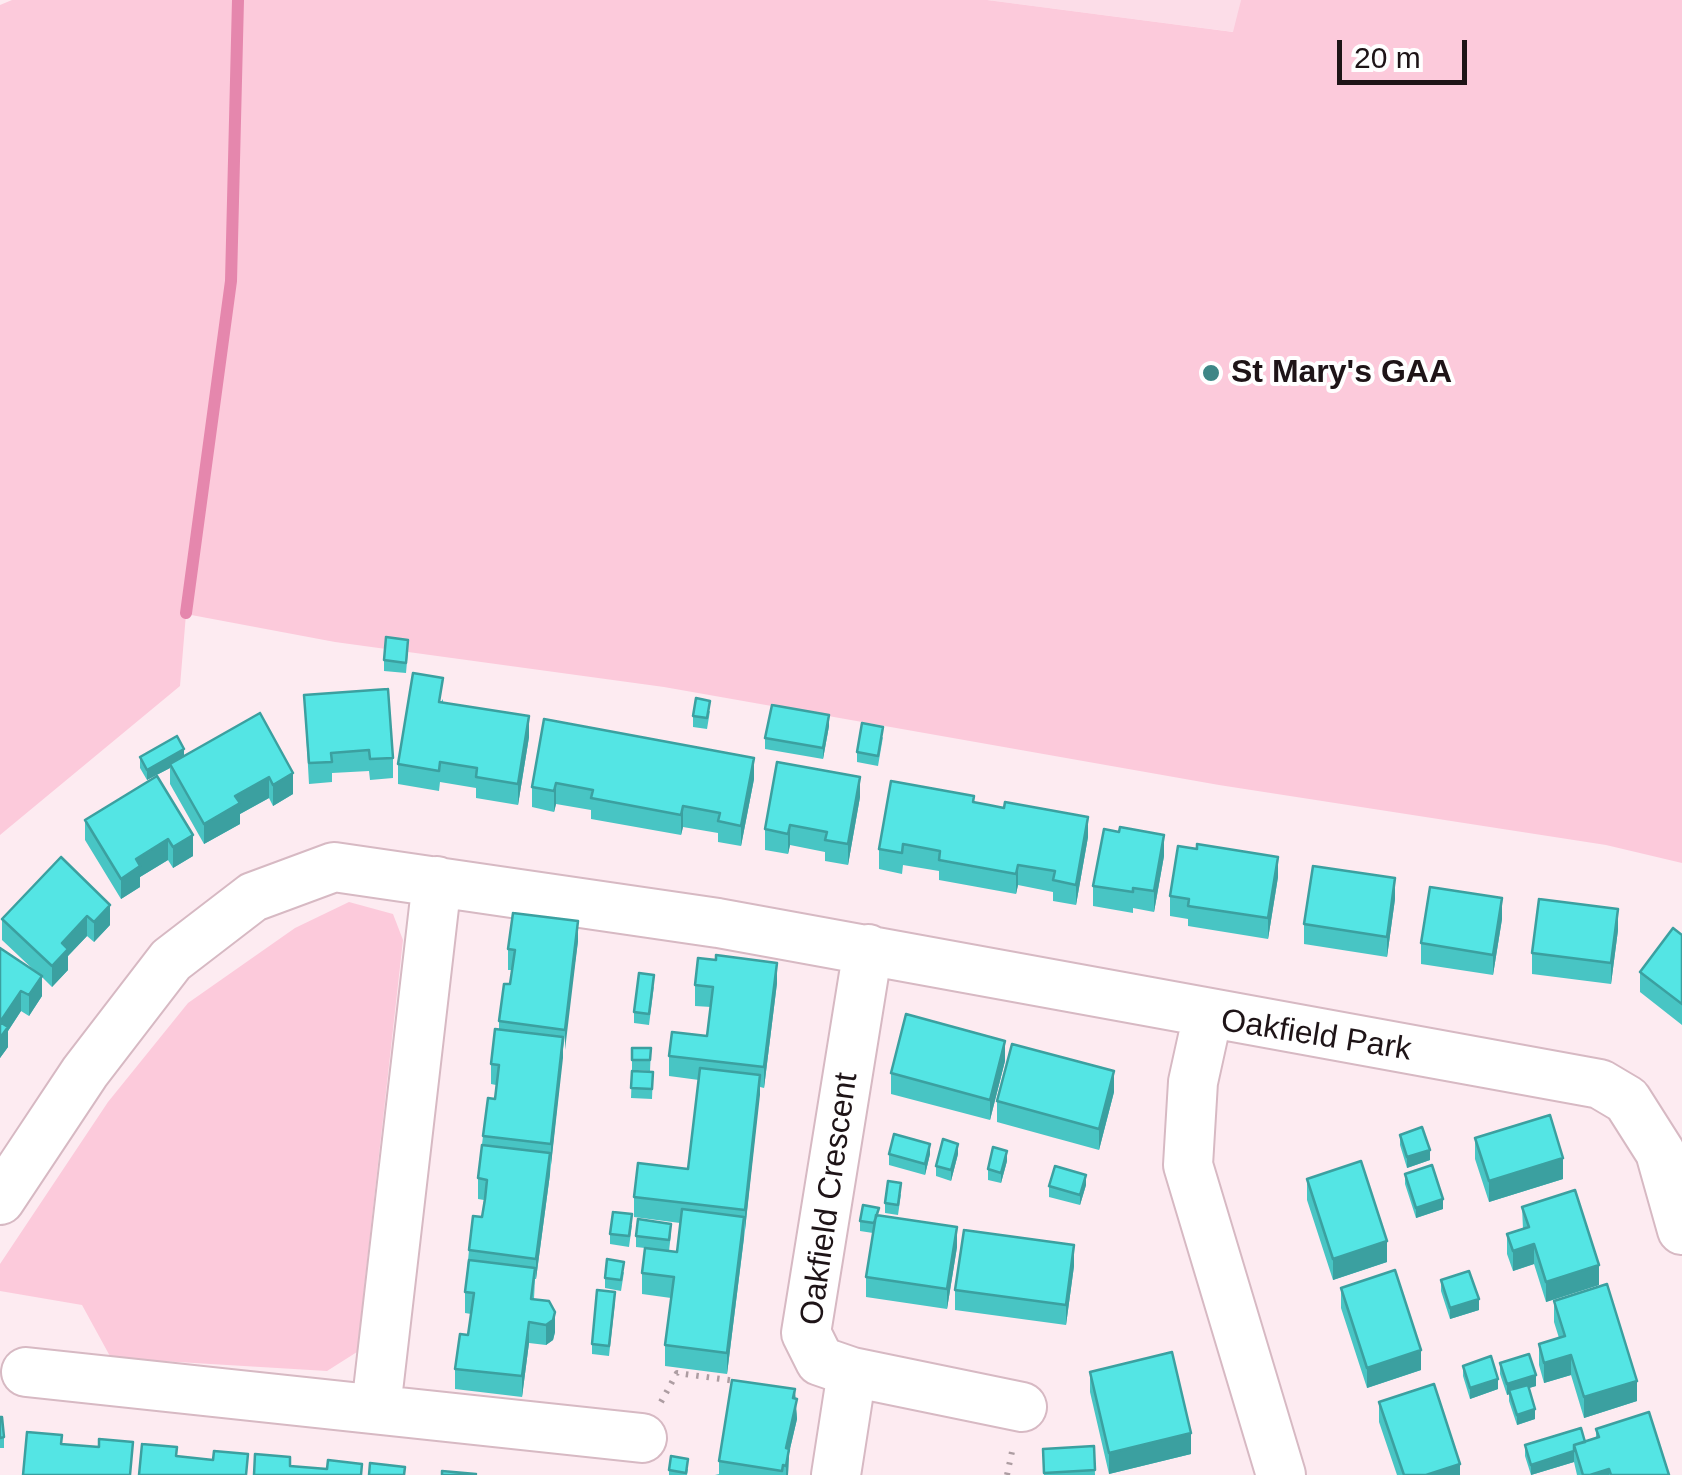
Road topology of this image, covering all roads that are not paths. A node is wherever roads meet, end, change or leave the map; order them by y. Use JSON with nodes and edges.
{"nodes":[{"id":1,"x":437,"y":881,"type":"junction"},
{"id":2,"x":868,"y":949,"type":"junction"},
{"id":3,"x":1208,"y":1014,"type":"junction"},
{"id":4,"x":0,"y":1200,"type":"edge"},
{"id":5,"x":1682,"y":1230,"type":"edge"},
{"id":6,"x":26,"y":1372,"type":"dead end"},
{"id":7,"x":852,"y":1372,"type":"junction"},
{"id":8,"x":1022,"y":1407,"type":"dead end"},
{"id":9,"x":376,"y":1408,"type":"junction"},
{"id":10,"x":642,"y":1438,"type":"road end"},
{"id":11,"x":836,"y":1475,"type":"edge"},
{"id":12,"x":1281,"y":1475,"type":"edge"}],
"edges":[{"from":1,"to":2,"type":"street"},
{"from":1,"to":4,"type":"street"},
{"from":1,"to":9,"type":"street"},
{"from":2,"to":3,"type":"street"},
{"from":2,"to":7,"type":"street","name":"Oakfield Crescent"},
{"from":3,"to":5,"type":"street","name":"Oakfield Park"},
{"from":3,"to":12,"type":"street","name":"Oakfield Park"},
{"from":6,"to":9,"type":"street"},
{"from":7,"to":8,"type":"street","name":"Oakfield Crescent"},
{"from":7,"to":11,"type":"street"},
{"from":9,"to":10,"type":"street"}]}
